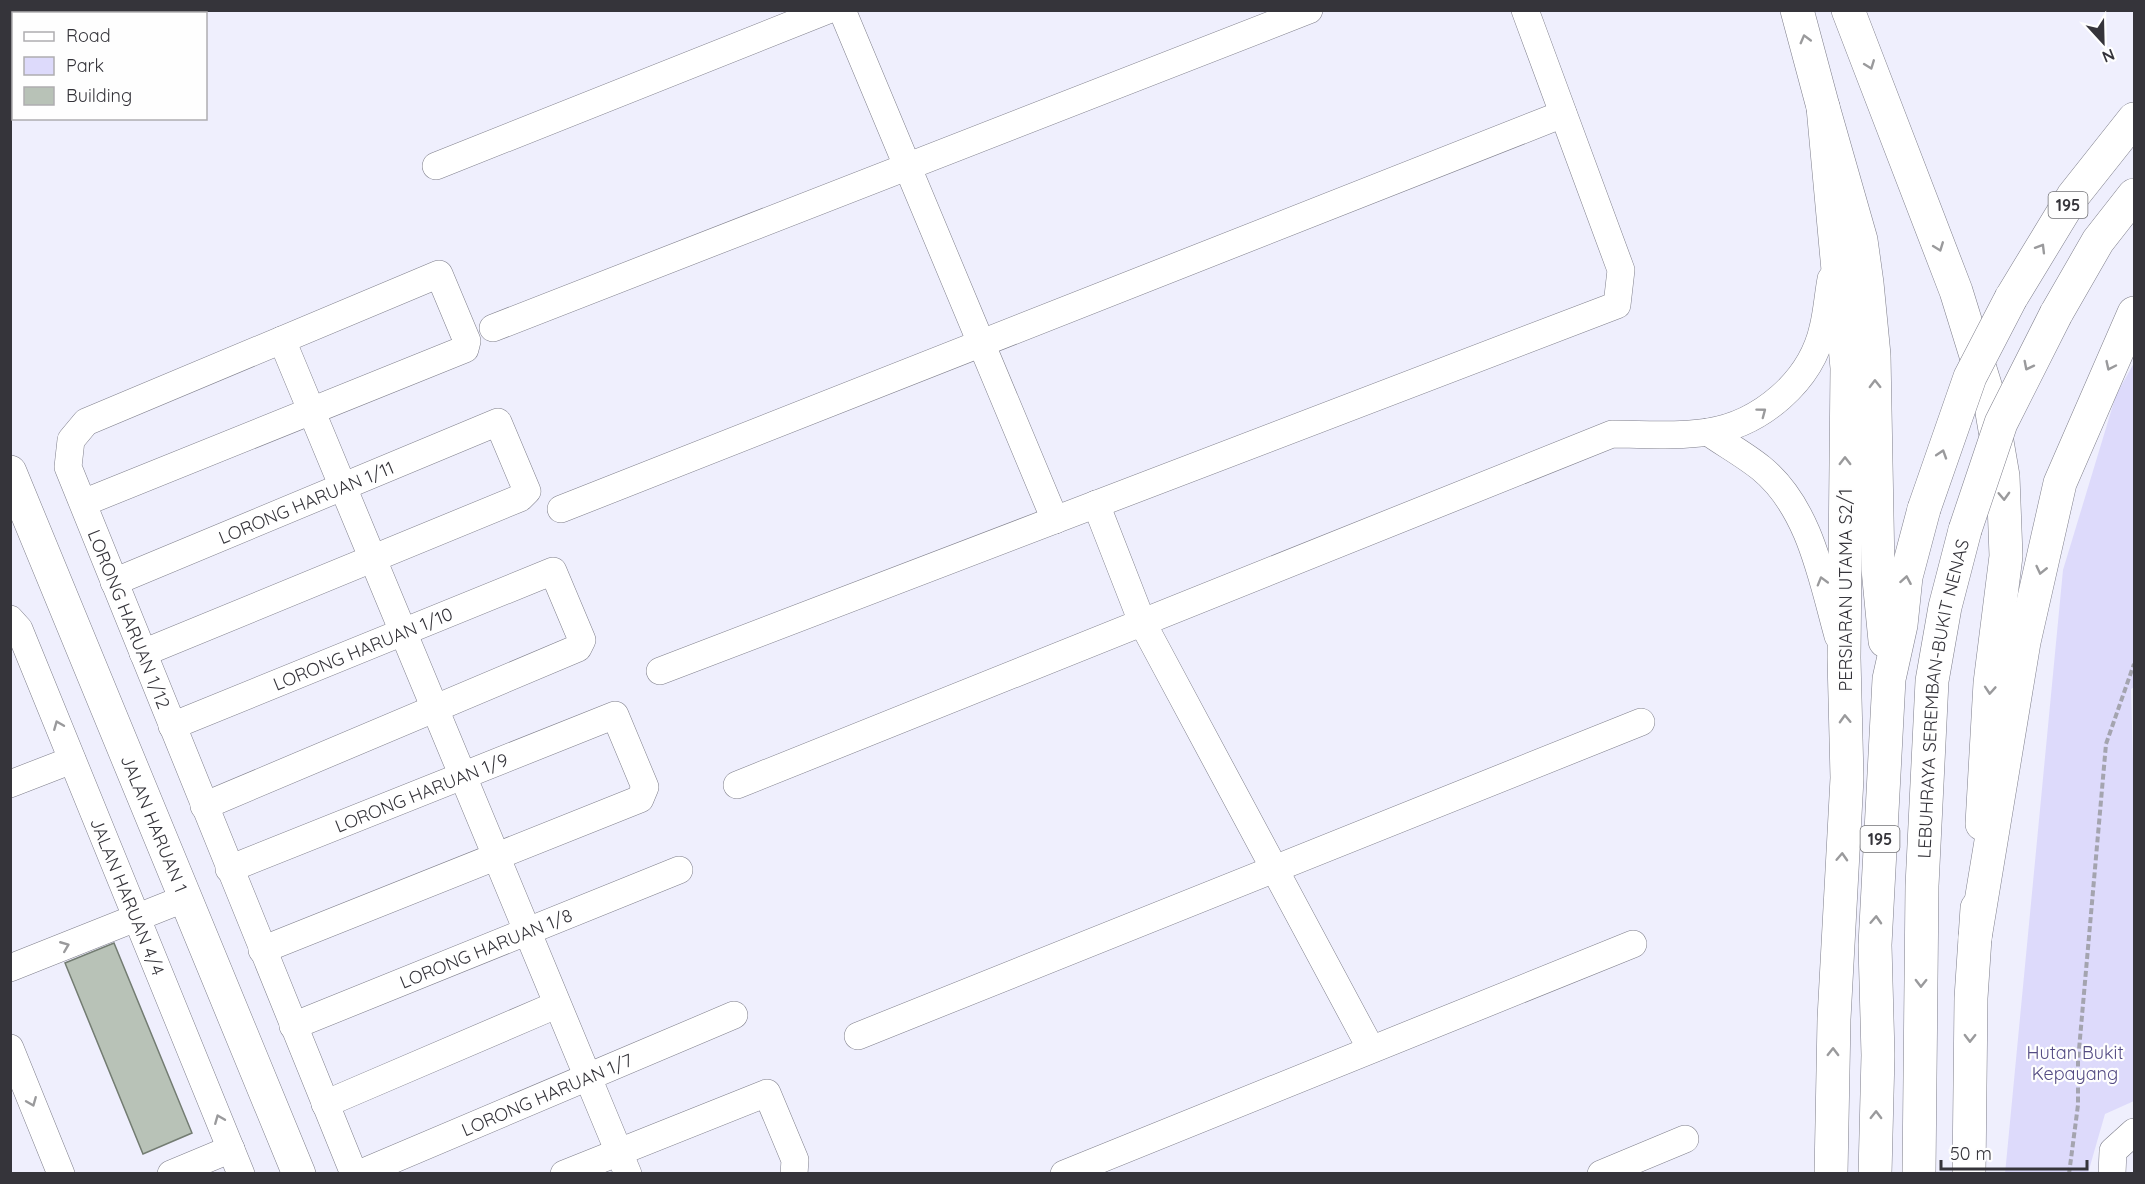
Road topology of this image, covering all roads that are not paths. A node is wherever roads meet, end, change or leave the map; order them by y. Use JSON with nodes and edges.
{"nodes":[{"id":1,"x":828,"y":10,"type":"edge"},
{"id":2,"x":843,"y":10,"type":"edge"},
{"id":3,"x":1309,"y":10,"type":"edge"},
{"id":4,"x":1525,"y":10,"type":"edge"},
{"id":5,"x":1797,"y":10,"type":"edge"},
{"id":6,"x":1848,"y":10,"type":"edge"},
{"id":7,"x":1824,"y":107,"type":"junction"},
{"id":8,"x":1563,"y":114,"type":"junction"},
{"id":9,"x":2134,"y":119,"type":"edge"},
{"id":10,"x":436,"y":166,"type":"dead end"},
{"id":11,"x":908,"y":166,"type":"junction"},
{"id":12,"x":2134,"y":195,"type":"edge"},
{"id":13,"x":1836,"y":243,"type":"junction"},
{"id":14,"x":2134,"y":313,"type":"edge"},
{"id":15,"x":493,"y":328,"type":"dead end"},
{"id":16,"x":282,"y":340,"type":"junction"},
{"id":17,"x":982,"y":343,"type":"junction"},
{"id":18,"x":312,"y":411,"type":"junction"},
{"id":19,"x":1708,"y":432,"type":"junction"},
{"id":20,"x":10,"y":472,"type":"edge"},
{"id":21,"x":344,"y":486,"type":"junction"},
{"id":22,"x":83,"y":503,"type":"junction"},
{"id":23,"x":1096,"y":504,"type":"junction"},
{"id":24,"x":561,"y":509,"type":"dead end"},
{"id":25,"x":1055,"y":520,"type":"junction"},
{"id":26,"x":373,"y":558,"type":"junction"},
{"id":27,"x":114,"y":582,"type":"junction"},
{"id":28,"x":12,"y":620,"type":"edge"},
{"id":29,"x":1142,"y":622,"type":"junction"},
{"id":30,"x":403,"y":632,"type":"junction"},
{"id":31,"x":142,"y":653,"type":"junction"},
{"id":32,"x":1844,"y":658,"type":"junction"},
{"id":33,"x":660,"y":671,"type":"dead end"},
{"id":34,"x":1889,"y":679,"type":"junction"},
{"id":35,"x":434,"y":709,"type":"junction"},
{"id":36,"x":1641,"y":723,"type":"dead end"},
{"id":37,"x":172,"y":726,"type":"junction"},
{"id":38,"x":72,"y":760,"type":"junction"},
{"id":39,"x":461,"y":777,"type":"junction"},
{"id":40,"x":10,"y":784,"type":"edge"},
{"id":41,"x":737,"y":785,"type":"dead end"},
{"id":42,"x":204,"y":806,"type":"junction"},
{"id":43,"x":494,"y":857,"type":"junction"},
{"id":44,"x":229,"y":869,"type":"junction"},
{"id":45,"x":1275,"y":869,"type":"junction"},
{"id":46,"x":679,"y":870,"type":"dead end"},
{"id":47,"x":186,"y":898,"type":"junction"},
{"id":48,"x":137,"y":918,"type":"junction"},
{"id":49,"x":525,"y":932,"type":"junction"},
{"id":50,"x":1975,"y":938,"type":"junction"},
{"id":51,"x":1633,"y":944,"type":"dead end"},
{"id":52,"x":262,"y":950,"type":"junction"},
{"id":53,"x":10,"y":968,"type":"edge"},
{"id":54,"x":556,"y":1005,"type":"junction"},
{"id":55,"x":734,"y":1015,"type":"dead end"},
{"id":56,"x":293,"y":1026,"type":"junction"},
{"id":57,"x":858,"y":1036,"type":"dead end"},
{"id":58,"x":10,"y":1048,"type":"edge"},
{"id":59,"x":1371,"y":1049,"type":"junction"},
{"id":60,"x":587,"y":1077,"type":"junction"},
{"id":61,"x":325,"y":1104,"type":"junction"},
{"id":62,"x":2134,"y":1132,"type":"edge"},
{"id":63,"x":1686,"y":1139,"type":"dead end"},
{"id":64,"x":236,"y":1161,"type":"edge"},
{"id":65,"x":2112,"y":1162,"type":"edge"},
{"id":66,"x":623,"y":1163,"type":"edge"},
{"id":67,"x":61,"y":1173,"type":"edge"},
{"id":68,"x":171,"y":1173,"type":"edge"},
{"id":69,"x":298,"y":1173,"type":"edge"},
{"id":70,"x":354,"y":1173,"type":"edge"},
{"id":71,"x":359,"y":1173,"type":"edge"},
{"id":72,"x":564,"y":1173,"type":"edge"},
{"id":73,"x":794,"y":1173,"type":"edge"},
{"id":74,"x":1064,"y":1173,"type":"edge"},
{"id":75,"x":1601,"y":1173,"type":"edge"},
{"id":76,"x":1831,"y":1173,"type":"edge"},
{"id":77,"x":1875,"y":1173,"type":"edge"},
{"id":78,"x":1919,"y":1173,"type":"edge"},
{"id":79,"x":1969,"y":1173,"type":"edge"}],
"edges":[{"from":1,"to":10,"type":"street"},
{"from":2,"to":11,"type":"street"},
{"from":3,"to":11,"type":"street"},
{"from":4,"to":8,"type":"street"},
{"from":7,"to":5,"type":"main road","name":"PERSIARAN UTAMA S2/1","one_way":true},
{"from":6,"to":50,"type":"main road","one_way":true},
{"from":7,"to":13,"type":"main road","name":"PERSIARAN UTAMA S2/1"},
{"from":34,"to":7,"type":"main road","one_way":true},
{"from":8,"to":17,"type":"street"},
{"from":8,"to":23,"type":"street"},
{"from":34,"to":9,"type":"main road","number":"195","one_way":true,"bridge":true},
{"from":11,"to":15,"type":"street"},
{"from":11,"to":17,"type":"street"},
{"from":12,"to":78,"type":"main road","name":"LEBUHRAYA SEREMBAN-BUKIT NENAS","number":"195","one_way":true,"bridge":true},
{"from":19,"to":13,"type":"street","one_way":true},
{"from":32,"to":13,"type":"main road","name":"PERSIARAN UTAMA S2/1","one_way":true},
{"from":14,"to":50,"type":"main road","one_way":true},
{"from":16,"to":18,"type":"street"},
{"from":16,"to":18,"type":"street","name":"LORONG HARUAN 1/12"},
{"from":16,"to":22,"type":"street","name":"LORONG HARUAN 1/12"},
{"from":17,"to":24,"type":"street"},
{"from":17,"to":25,"type":"street"},
{"from":18,"to":21,"type":"street"},
{"from":18,"to":22,"type":"street"},
{"from":19,"to":29,"type":"street"},
{"from":32,"to":19,"type":"street","one_way":true},
{"from":20,"to":47,"type":"main road","name":"JALAN HARUAN 1"},
{"from":21,"to":26,"type":"street"},
{"from":21,"to":26,"type":"street","name":"LORONG HARUAN 1/11"},
{"from":21,"to":27,"type":"street","name":"LORONG HARUAN 1/11"},
{"from":22,"to":27,"type":"street","name":"LORONG HARUAN 1/12"},
{"from":23,"to":25,"type":"street"},
{"from":23,"to":29,"type":"street"},
{"from":25,"to":33,"type":"street"},
{"from":26,"to":30,"type":"street"},
{"from":26,"to":31,"type":"street"},
{"from":27,"to":31,"type":"street","name":"LORONG HARUAN 1/12"},
{"from":38,"to":28,"type":"street","name":"JALAN HARUAN 4/4","one_way":true},
{"from":29,"to":41,"type":"street"},
{"from":29,"to":45,"type":"street"},
{"from":30,"to":35,"type":"street"},
{"from":30,"to":35,"type":"street","name":"LORONG HARUAN 1/10"},
{"from":30,"to":37,"type":"street","name":"LORONG HARUAN 1/10"},
{"from":31,"to":37,"type":"street","name":"LORONG HARUAN 1/12"},
{"from":76,"to":32,"type":"main road","name":"PERSIARAN UTAMA S2/1","one_way":true},
{"from":77,"to":34,"type":"main road","number":"195","one_way":true},
{"from":35,"to":39,"type":"street"},
{"from":35,"to":42,"type":"street"},
{"from":36,"to":45,"type":"street"},
{"from":37,"to":42,"type":"street","name":"LORONG HARUAN 1/12"},
{"from":38,"to":40,"type":"street"},
{"from":38,"to":48,"type":"street","name":"JALAN HARUAN 4/4"},
{"from":39,"to":43,"type":"street"},
{"from":39,"to":43,"type":"street","name":"LORONG HARUAN 1/9"},
{"from":39,"to":44,"type":"street","name":"LORONG HARUAN 1/9"},
{"from":42,"to":44,"type":"street","name":"LORONG HARUAN 1/12"},
{"from":43,"to":49,"type":"street"},
{"from":43,"to":52,"type":"street"},
{"from":44,"to":52,"type":"street","name":"LORONG HARUAN 1/12"},
{"from":45,"to":57,"type":"street"},
{"from":45,"to":59,"type":"street"},
{"from":46,"to":49,"type":"street","name":"LORONG HARUAN 1/8"},
{"from":47,"to":48,"type":"street"},
{"from":47,"to":69,"type":"main road","name":"JALAN HARUAN 1"},
{"from":53,"to":48,"type":"street","one_way":true},
{"from":64,"to":48,"type":"street","name":"JALAN HARUAN 4/4","one_way":true},
{"from":49,"to":54,"type":"street"},
{"from":49,"to":56,"type":"street","name":"LORONG HARUAN 1/8"},
{"from":50,"to":79,"type":"main road","one_way":true},
{"from":51,"to":59,"type":"street"},
{"from":52,"to":56,"type":"street","name":"LORONG HARUAN 1/12"},
{"from":54,"to":60,"type":"street"},
{"from":54,"to":61,"type":"street"},
{"from":55,"to":60,"type":"street","name":"LORONG HARUAN 1/7"},
{"from":56,"to":61,"type":"street","name":"LORONG HARUAN 1/12"},
{"from":58,"to":67,"type":"street","one_way":true},
{"from":59,"to":74,"type":"street"},
{"from":60,"to":66,"type":"street"},
{"from":60,"to":71,"type":"street","name":"LORONG HARUAN 1/7"},
{"from":61,"to":70,"type":"street","name":"LORONG HARUAN 1/12"},
{"from":62,"to":65,"type":"street"},
{"from":63,"to":75,"type":"street"},
{"from":64,"to":68,"type":"street"},
{"from":66,"to":72,"type":"street"},
{"from":66,"to":73,"type":"street"}]}
